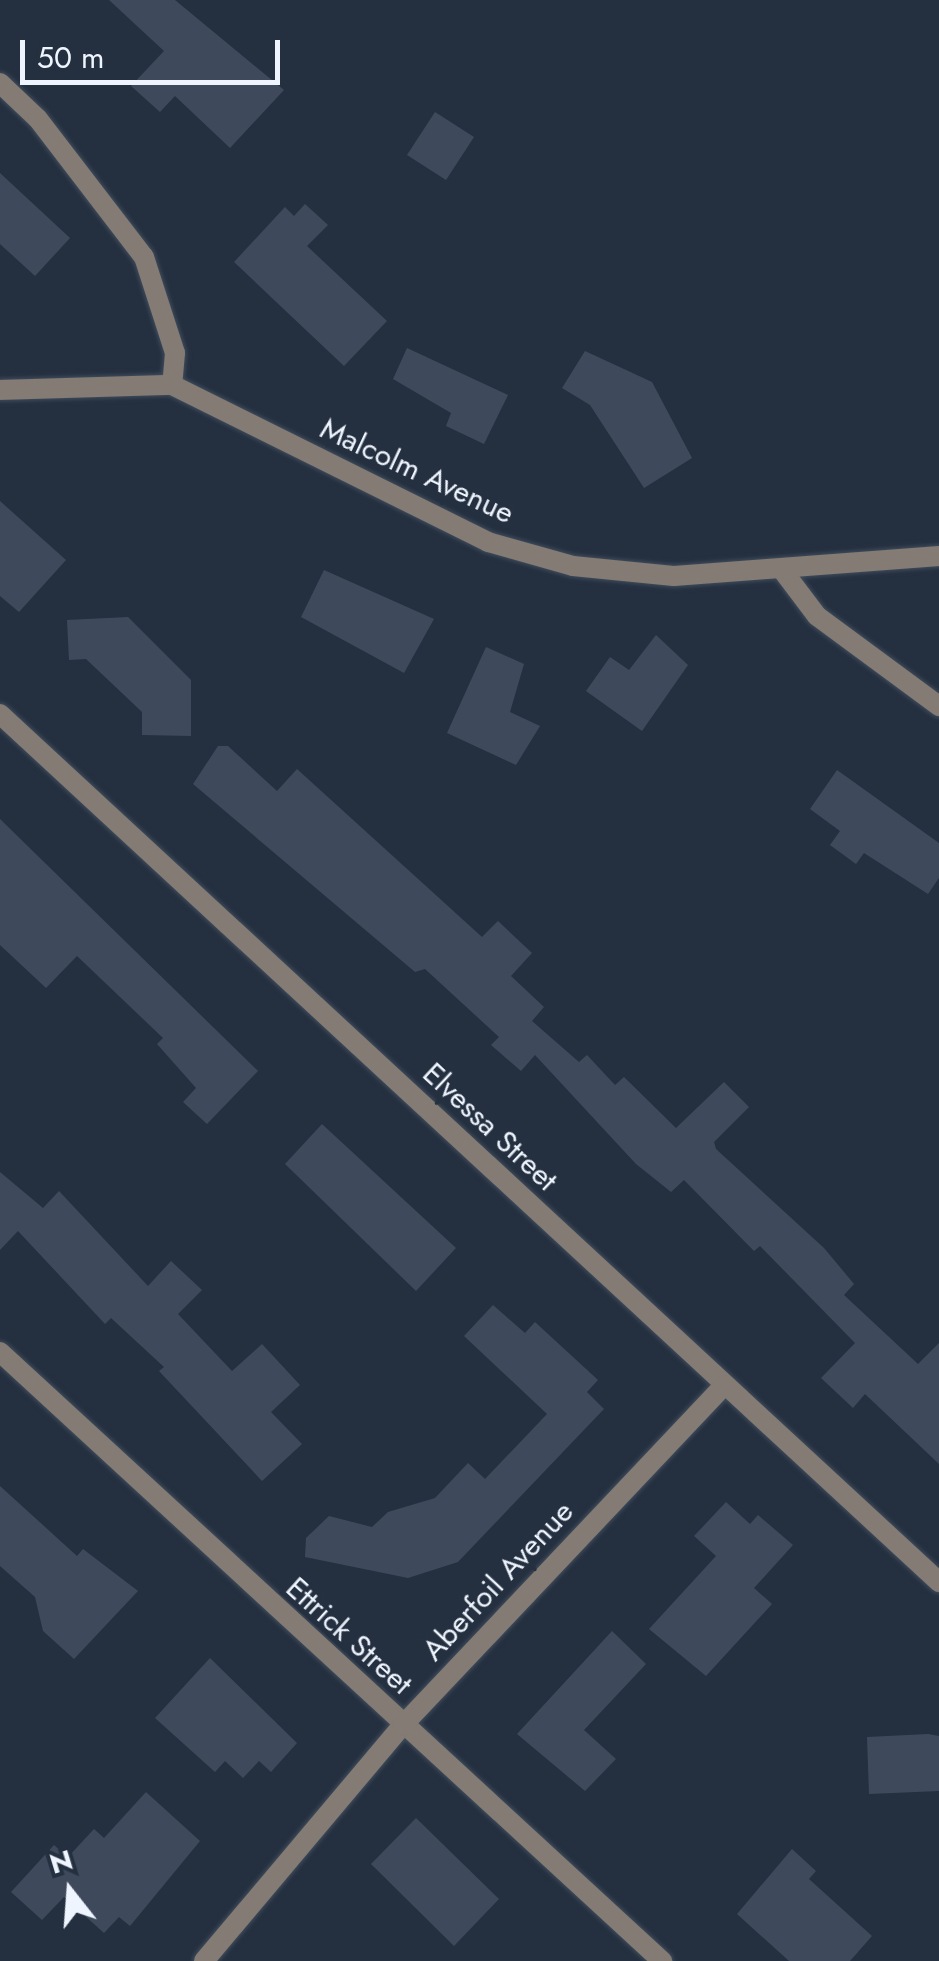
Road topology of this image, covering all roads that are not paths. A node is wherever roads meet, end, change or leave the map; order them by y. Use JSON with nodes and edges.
{"nodes":[{"id":1,"x":0,"y":83,"type":"edge"},
{"id":2,"x":172,"y":385,"type":"junction"},
{"id":3,"x":0,"y":390,"type":"edge"},
{"id":4,"x":939,"y":556,"type":"edge"},
{"id":5,"x":784,"y":571,"type":"junction"},
{"id":6,"x":939,"y":706,"type":"edge"},
{"id":7,"x":0,"y":714,"type":"edge"},
{"id":8,"x":0,"y":1352,"type":"edge"},
{"id":9,"x":725,"y":1385,"type":"junction"},
{"id":10,"x":938,"y":1580,"type":"edge"},
{"id":11,"x":403,"y":1725,"type":"junction"},
{"id":12,"x":204,"y":1961,"type":"edge"},
{"id":13,"x":662,"y":1961,"type":"edge"}],
"edges":[{"from":1,"to":2,"type":"street"},
{"from":2,"to":3,"type":"street","name":"Malcolm Avenue"},
{"from":2,"to":5,"type":"street","name":"Malcolm Avenue"},
{"from":4,"to":5,"type":"street","name":"Malcolm Avenue"},
{"from":5,"to":6,"type":"street"},
{"from":7,"to":9,"type":"street","name":"Elvessa Street"},
{"from":8,"to":11,"type":"street","name":"Ettrick Street"},
{"from":9,"to":10,"type":"street","name":"Elvessa Street"},
{"from":9,"to":11,"type":"street","name":"Aberfoil Avenue"},
{"from":11,"to":12,"type":"street","name":"Aberfoil Avenue"},
{"from":11,"to":13,"type":"street","name":"Ettrick Street"}]}
